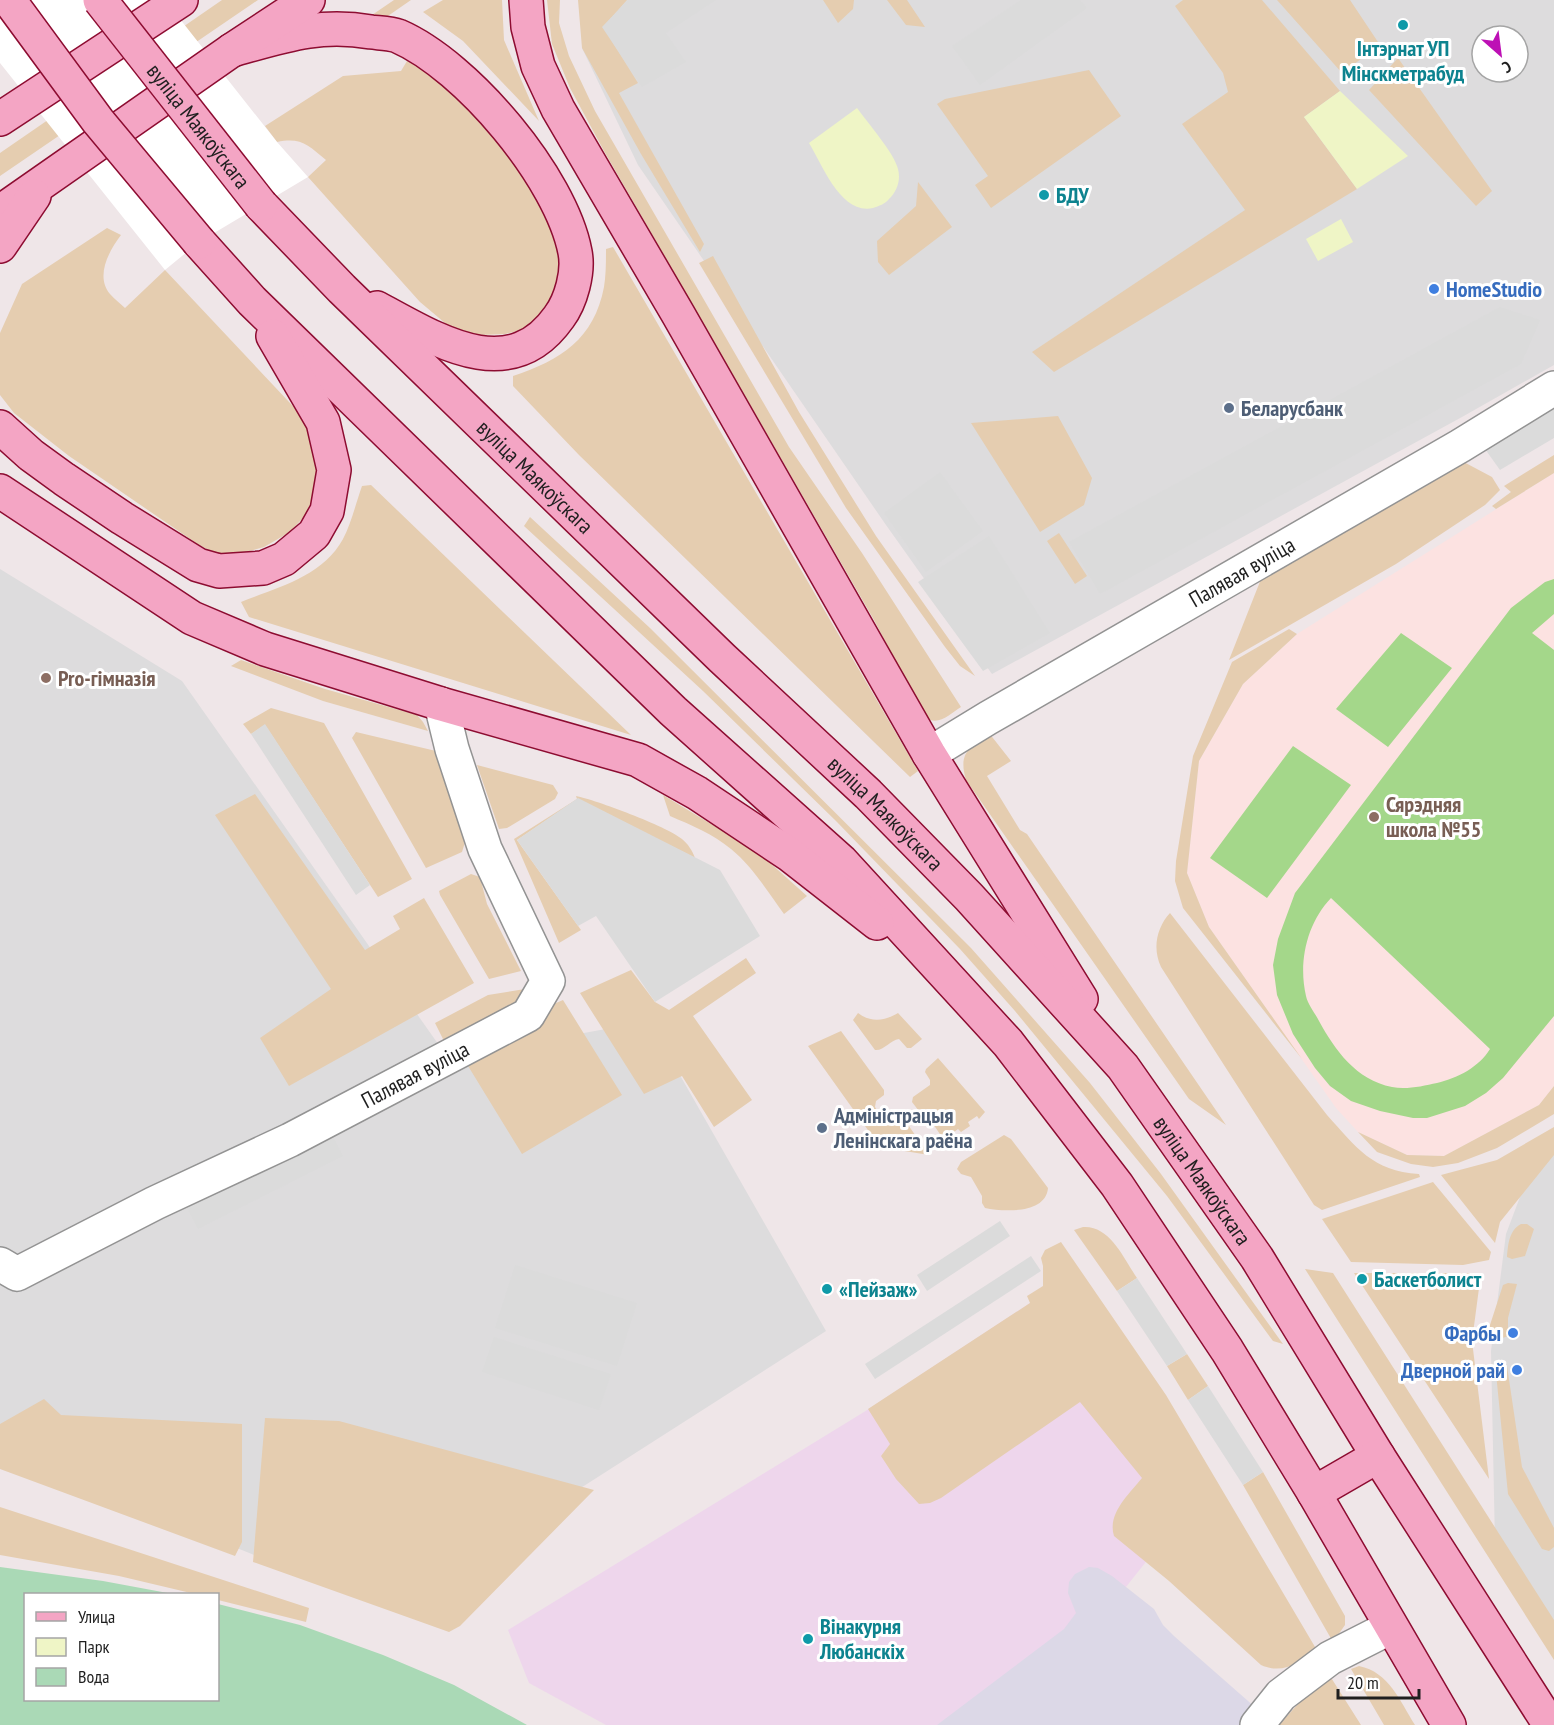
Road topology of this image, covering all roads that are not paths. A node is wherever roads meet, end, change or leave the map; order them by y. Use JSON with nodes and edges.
{"nodes":[{"id":1,"x":9,"y":0,"type":"edge"},
{"id":2,"x":100,"y":0,"type":"edge"},
{"id":3,"x":181,"y":0,"type":"edge"},
{"id":4,"x":308,"y":0,"type":"edge"},
{"id":5,"x":526,"y":0,"type":"edge"},
{"id":6,"x":158,"y":10,"type":"edge"},
{"id":7,"x":232,"y":50,"type":"junction"},
{"id":8,"x":0,"y":119,"type":"edge"},
{"id":9,"x":46,"y":179,"type":"junction"},
{"id":10,"x":0,"y":212,"type":"edge"},
{"id":11,"x":0,"y":246,"type":"edge"},
{"id":12,"x":342,"y":289,"type":"junction"},
{"id":13,"x":252,"y":301,"type":"junction"},
{"id":14,"x":1554,"y":388,"type":"edge"},
{"id":15,"x":0,"y":427,"type":"edge"},
{"id":16,"x":0,"y":491,"type":"edge"},
{"id":17,"x":441,"y":704,"type":"junction"},
{"id":18,"x":929,"y":754,"type":"junction"},
{"id":19,"x":956,"y":985,"type":"junction"},
{"id":20,"x":1123,"y":1067,"type":"junction"},
{"id":21,"x":0,"y":1264,"type":"edge"},
{"id":22,"x":1378,"y":1456,"type":"junction"},
{"id":23,"x":1314,"y":1493,"type":"junction"},
{"id":24,"x":1391,"y":1627,"type":"junction"},
{"id":25,"x":1257,"y":1725,"type":"edge"},
{"id":26,"x":1449,"y":1725,"type":"edge"},
{"id":27,"x":1550,"y":1725,"type":"edge"}],
"edges":[{"from":1,"to":13,"type":"main road","bridge":true},
{"from":2,"to":12,"type":"main road","name":"вуліца Маякоўскага","bridge":true},
{"from":3,"to":6,"type":"main road"},
{"from":4,"to":7,"type":"main road"},
{"from":5,"to":18,"type":"main road"},
{"from":6,"to":8,"type":"main road"},
{"from":7,"to":9,"type":"main road"},
{"from":7,"to":12,"type":"main road"},
{"from":9,"to":10,"type":"main road"},
{"from":9,"to":11,"type":"main road"},
{"from":12,"to":20,"type":"main road","name":"вуліца Маякоўскага"},
{"from":13,"to":15,"type":"main road"},
{"from":13,"to":19,"type":"main road"},
{"from":14,"to":18,"type":"street","name":"Палявая вуліца"},
{"from":16,"to":17,"type":"main road"},
{"from":17,"to":19,"type":"main road"},
{"from":17,"to":21,"type":"street","name":"Палявая вуліца"},
{"from":18,"to":20,"type":"main road"},
{"from":19,"to":23,"type":"main road"},
{"from":20,"to":22,"type":"main road","name":"вуліца Маякоўскага"},
{"from":22,"to":23,"type":"main road"},
{"from":22,"to":27,"type":"main road","name":"вуліца Маякоўскага"},
{"from":23,"to":24,"type":"main road"},
{"from":24,"to":25,"type":"street"},
{"from":24,"to":26,"type":"main road"}]}
